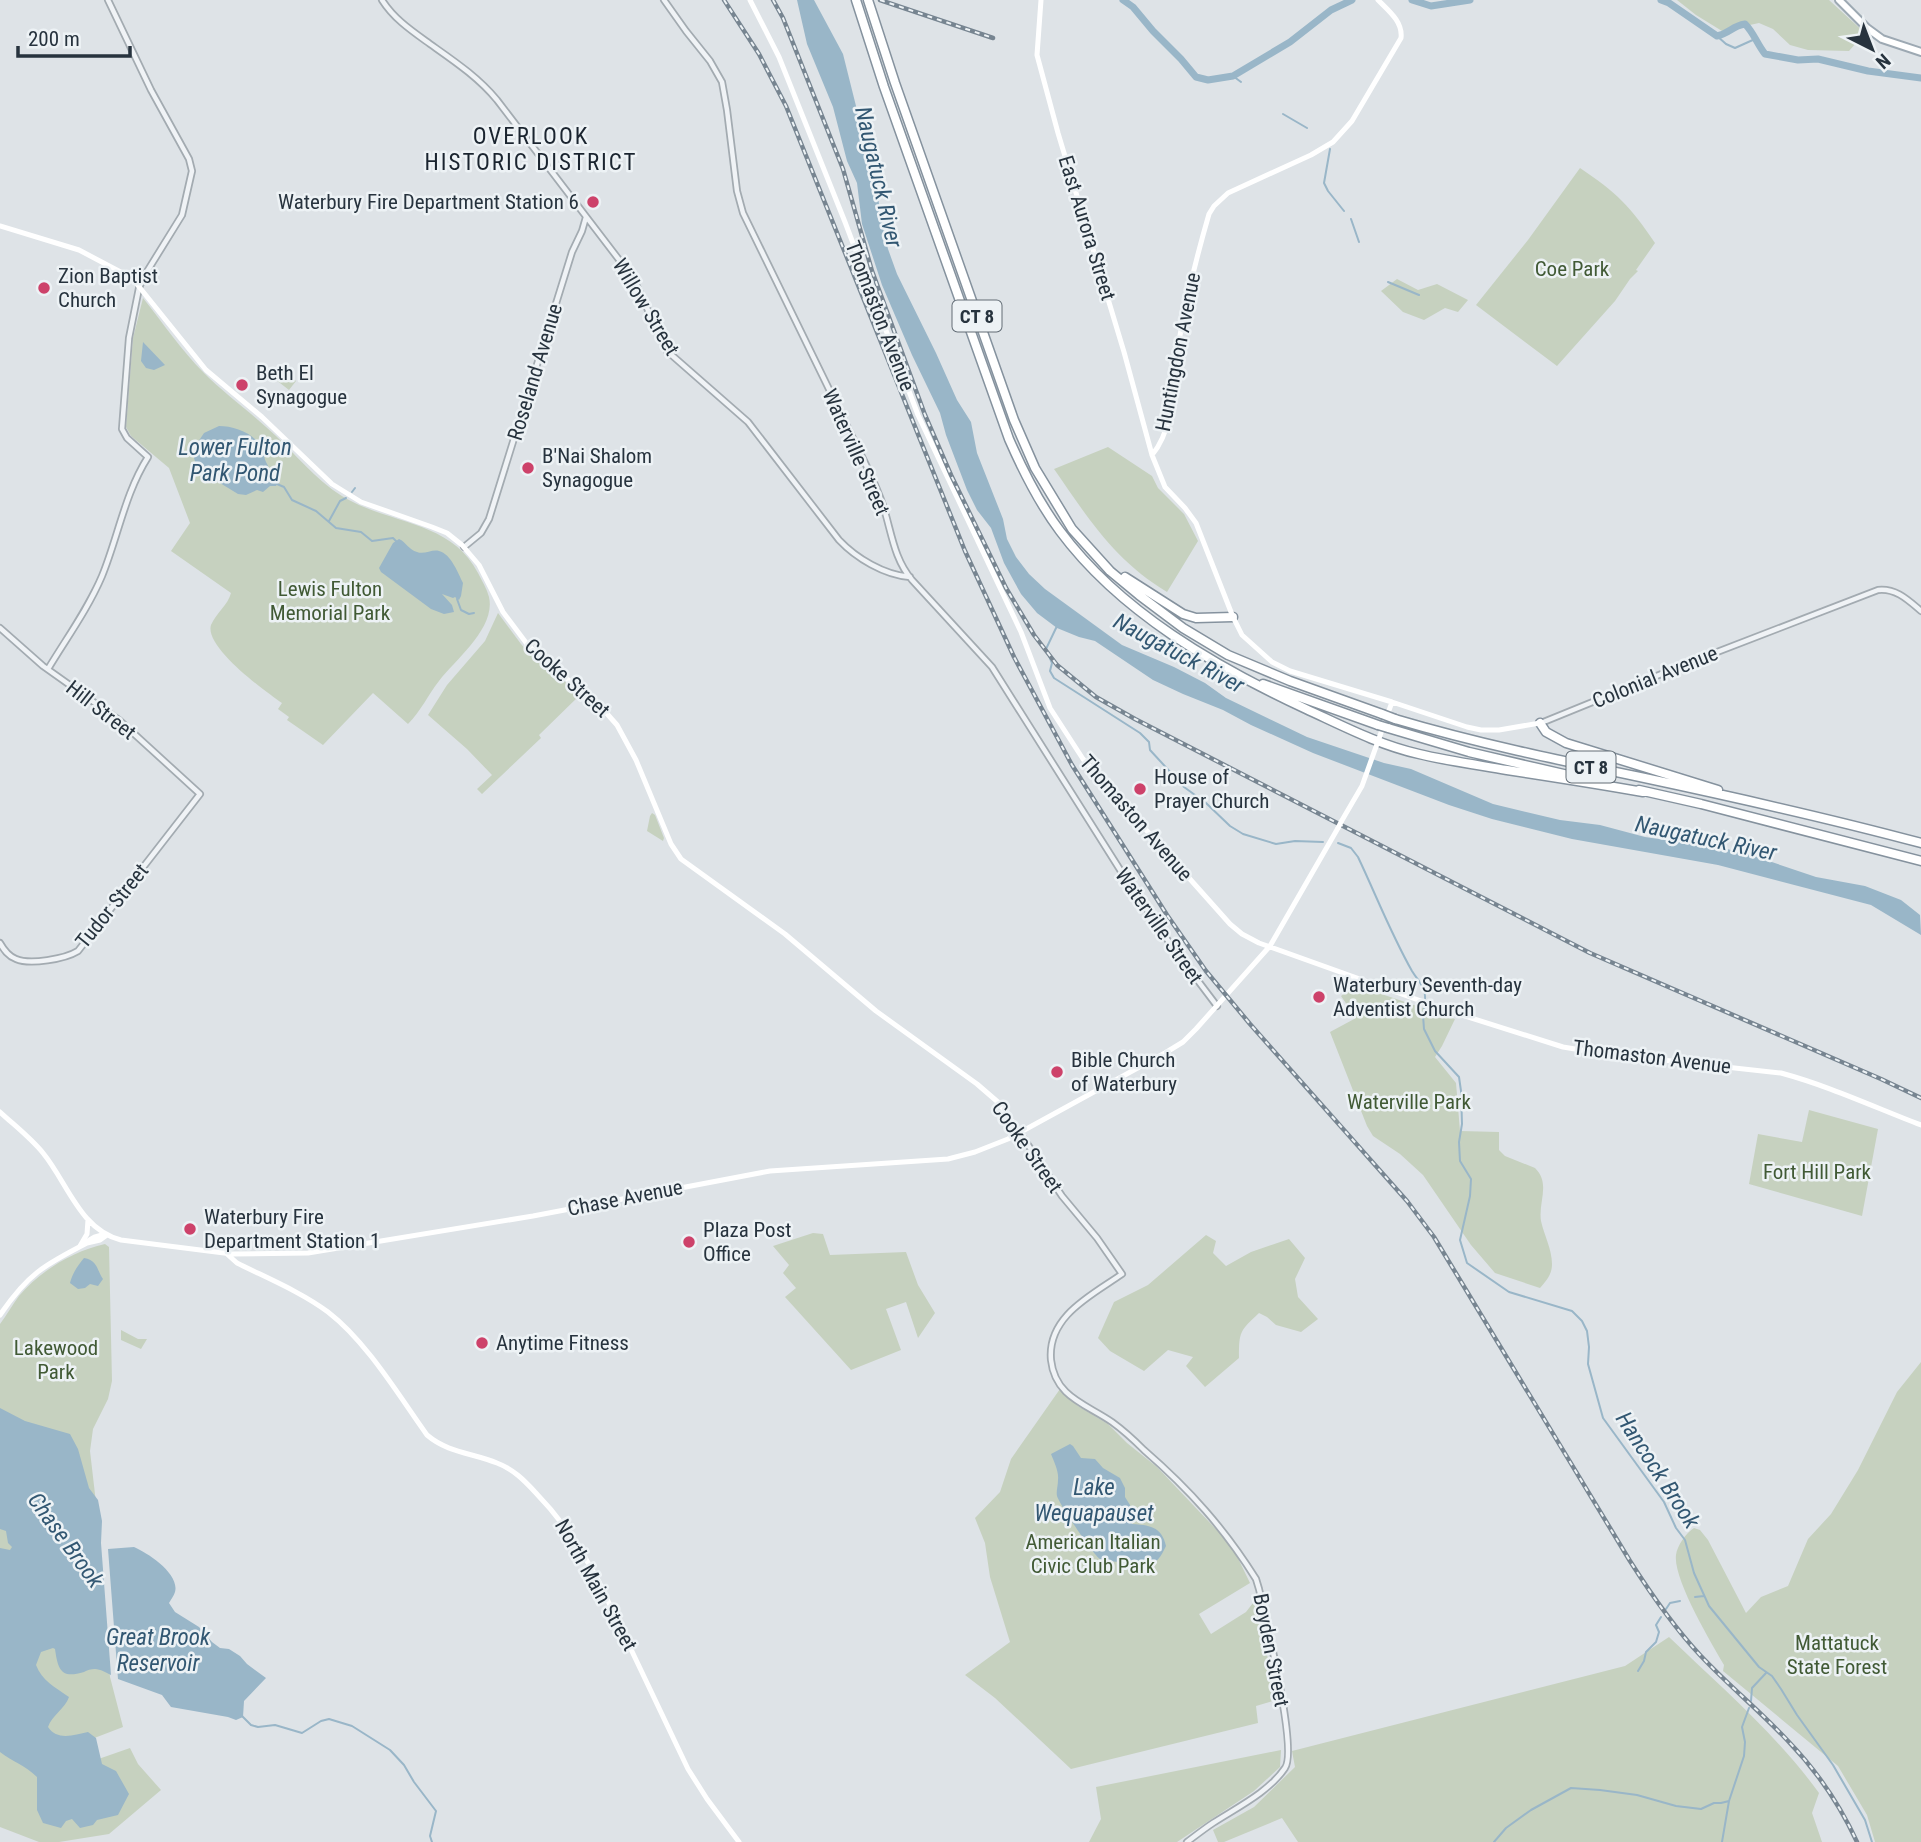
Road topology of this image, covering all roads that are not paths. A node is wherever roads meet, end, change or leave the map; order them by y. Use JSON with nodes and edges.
{"nodes":[{"id":1,"x":108,"y":0,"type":"edge"},
{"id":2,"x":382,"y":0,"type":"edge"},
{"id":3,"x":664,"y":0,"type":"edge"},
{"id":4,"x":750,"y":0,"type":"edge"},
{"id":5,"x":856,"y":0,"type":"edge"},
{"id":6,"x":1041,"y":0,"type":"edge"},
{"id":7,"x":1378,"y":0,"type":"edge"},
{"id":8,"x":1839,"y":0,"type":"edge"},
{"id":9,"x":869,"y":3,"type":"edge"},
{"id":10,"x":1921,"y":52,"type":"edge"},
{"id":11,"x":586,"y":217,"type":"junction"},
{"id":12,"x":0,"y":226,"type":"edge"},
{"id":13,"x":594,"y":228,"type":"junction"},
{"id":14,"x":581,"y":234,"type":"junction"},
{"id":15,"x":140,"y":286,"type":"junction"},
{"id":16,"x":1152,"y":455,"type":"junction"},
{"id":17,"x":1053,"y":499,"type":"junction"},
{"id":18,"x":464,"y":547,"type":"junction"},
{"id":19,"x":895,"y":567,"type":"junction"},
{"id":20,"x":910,"y":577,"type":"junction"},
{"id":21,"x":1921,"y":611,"type":"edge"},
{"id":22,"x":1233,"y":617,"type":"junction"},
{"id":23,"x":0,"y":628,"type":"edge"},
{"id":24,"x":1198,"y":652,"type":"junction"},
{"id":25,"x":48,"y":669,"type":"junction"},
{"id":26,"x":1392,"y":702,"type":"junction"},
{"id":27,"x":1540,"y":723,"type":"junction"},
{"id":28,"x":1378,"y":743,"type":"junction"},
{"id":29,"x":1643,"y":792,"type":"junction"},
{"id":30,"x":200,"y":794,"type":"joint"},
{"id":31,"x":1788,"y":810,"type":"junction"},
{"id":32,"x":1921,"y":843,"type":"edge"},
{"id":33,"x":1921,"y":861,"type":"edge"},
{"id":34,"x":0,"y":943,"type":"edge"},
{"id":35,"x":1269,"y":946,"type":"junction"},
{"id":36,"x":1217,"y":1006,"type":"junction"},
{"id":37,"x":0,"y":1112,"type":"edge"},
{"id":38,"x":1921,"y":1125,"type":"edge"},
{"id":39,"x":1020,"y":1132,"type":"junction"},
{"id":40,"x":87,"y":1217,"type":"junction"},
{"id":41,"x":107,"y":1235,"type":"junction"},
{"id":42,"x":78,"y":1248,"type":"junction"},
{"id":43,"x":228,"y":1254,"type":"junction"},
{"id":44,"x":260,"y":1255,"type":"junction"},
{"id":45,"x":252,"y":1270,"type":"junction"},
{"id":46,"x":1122,"y":1274,"type":"joint"},
{"id":47,"x":0,"y":1315,"type":"edge"},
{"id":48,"x":739,"y":1842,"type":"edge"},
{"id":49,"x":1186,"y":1842,"type":"edge"}],
"edges":[{"from":1,"to":15,"type":"street"},
{"from":2,"to":11,"type":"street","name":"Willow Street"},
{"from":3,"to":19,"type":"street","name":"Waterville Street"},
{"from":4,"to":35,"type":"main road","name":"Thomaston Avenue"},
{"from":5,"to":24,"type":"highway","number":"CT 8"},
{"from":6,"to":16,"type":"main road","name":"East Aurora Street"},
{"from":7,"to":16,"type":"main road","name":"Huntingdon Avenue"},
{"from":8,"to":10,"type":"main road"},
{"from":9,"to":17,"type":"highway","number":"CT 8"},
{"from":11,"to":13,"type":"street","name":"Willow Street"},
{"from":11,"to":14,"type":"street","name":"Roseland Avenue"},
{"from":12,"to":15,"type":"main road","name":"Cooke Street"},
{"from":13,"to":14,"type":"street"},
{"from":13,"to":19,"type":"street","name":"Willow Street"},
{"from":14,"to":18,"type":"street","name":"Roseland Avenue"},
{"from":15,"to":18,"type":"main road","name":"Cooke Street"},
{"from":15,"to":25,"type":"street"},
{"from":16,"to":22,"type":"main road","name":"Huntingdon Avenue"},
{"from":17,"to":22,"type":"highway"},
{"from":17,"to":31,"type":"highway","number":"CT 8","bridge":true},
{"from":18,"to":39,"type":"main road","name":"Cooke Street"},
{"from":19,"to":20,"type":"street","name":"Waterville Street"},
{"from":19,"to":20,"type":"street","name":"Willow Street"},
{"from":20,"to":36,"type":"street","name":"Waterville Street"},
{"from":21,"to":27,"type":"street","name":"Colonial Avenue"},
{"from":22,"to":26,"type":"main road","name":"Huntingdon Avenue"},
{"from":23,"to":25,"type":"street","name":"Hill Street"},
{"from":24,"to":28,"type":"highway"},
{"from":24,"to":29,"type":"highway","number":"CT 8","bridge":true},
{"from":25,"to":30,"type":"street","name":"Hill Street"},
{"from":26,"to":27,"type":"main road","name":"Colonial Avenue"},
{"from":26,"to":28,"type":"main road"},
{"from":27,"to":31,"type":"highway"},
{"from":28,"to":29,"type":"highway"},
{"from":28,"to":35,"type":"main road"},
{"from":29,"to":33,"type":"highway","number":"CT 8"},
{"from":30,"to":34,"type":"street","name":"Tudor Street"},
{"from":31,"to":32,"type":"highway","number":"CT 8"},
{"from":35,"to":36,"type":"main road","name":"Chase Avenue"},
{"from":35,"to":38,"type":"main road","name":"Thomaston Avenue"},
{"from":36,"to":39,"type":"main road","name":"Chase Avenue"},
{"from":37,"to":40,"type":"main road","name":"North Main Street"},
{"from":39,"to":44,"type":"main road","name":"Chase Avenue"},
{"from":39,"to":46,"type":"street","name":"Cooke Street"},
{"from":40,"to":41,"type":"main road","name":"North Main Street"},
{"from":40,"to":42,"type":"main road"},
{"from":41,"to":42,"type":"main road"},
{"from":41,"to":43,"type":"main road","name":"North Main Street"},
{"from":42,"to":47,"type":"main road"},
{"from":43,"to":44,"type":"main road","name":"Chase Avenue"},
{"from":43,"to":45,"type":"main road","name":"North Main Street"},
{"from":44,"to":45,"type":"main road"},
{"from":45,"to":48,"type":"main road","name":"North Main Street"},
{"from":46,"to":49,"type":"street","name":"Boyden Street"}]}
